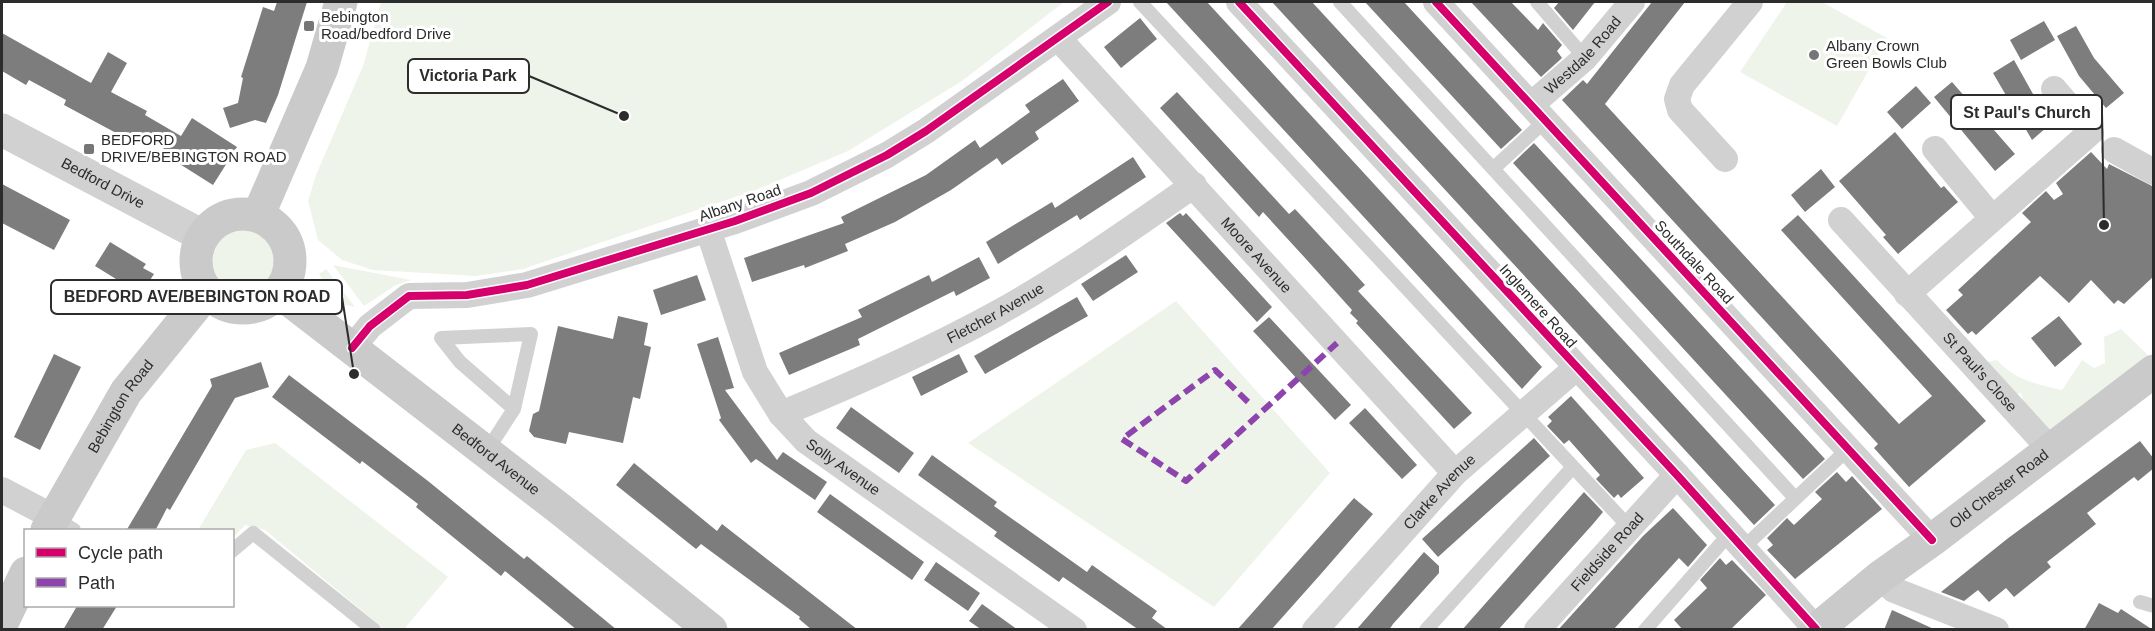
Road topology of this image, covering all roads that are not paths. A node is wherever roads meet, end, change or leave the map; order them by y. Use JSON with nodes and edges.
{"nodes":[{"id":1,"x":341,"y":2,"type":"edge"},
{"id":2,"x":1108,"y":2,"type":"edge"},
{"id":3,"x":1140,"y":2,"type":"edge"},
{"id":4,"x":1239,"y":2,"type":"edge"},
{"id":5,"x":1340,"y":2,"type":"edge"},
{"id":6,"x":1436,"y":2,"type":"edge"},
{"id":7,"x":1537,"y":2,"type":"edge"},
{"id":8,"x":1632,"y":2,"type":"edge"},
{"id":9,"x":1750,"y":2,"type":"edge"},
{"id":10,"x":1058,"y":38,"type":"junction"},
{"id":11,"x":1585,"y":58,"type":"junction"},
{"id":12,"x":2054,"y":89,"type":"dead end"},
{"id":13,"x":1538,"y":113,"type":"junction"},
{"id":14,"x":2,"y":130,"type":"edge"},
{"id":15,"x":1935,"y":149,"type":"dead end"},
{"id":16,"x":2114,"y":150,"type":"dead end"},
{"id":17,"x":1725,"y":159,"type":"dead end"},
{"id":18,"x":1494,"y":168,"type":"junction"},
{"id":19,"x":2154,"y":172,"type":"edge"},
{"id":20,"x":1194,"y":185,"type":"junction"},
{"id":21,"x":258,"y":216,"type":"junction"},
{"id":22,"x":1992,"y":218,"type":"junction"},
{"id":23,"x":1841,"y":220,"type":"dead end"},
{"id":24,"x":708,"y":229,"type":"junction"},
{"id":25,"x":203,"y":236,"type":"junction"},
{"id":26,"x":207,"y":292,"type":"junction"},
{"id":27,"x":279,"y":292,"type":"junction"},
{"id":28,"x":1907,"y":294,"type":"junction"},
{"id":29,"x":352,"y":348,"type":"junction"},
{"id":30,"x":1576,"y":368,"type":"junction"},
{"id":31,"x":2154,"y":371,"type":"edge"},
{"id":32,"x":514,"y":408,"type":"junction"},
{"id":33,"x":781,"y":414,"type":"junction"},
{"id":34,"x":1522,"y":415,"type":"junction"},
{"id":35,"x":1848,"y":449,"type":"junction"},
{"id":36,"x":2051,"y":450,"type":"junction"},
{"id":37,"x":486,"y":452,"type":"junction"},
{"id":38,"x":1572,"y":468,"type":"junction"},
{"id":39,"x":1455,"y":474,"type":"junction"},
{"id":40,"x":1677,"y":475,"type":"junction"},
{"id":41,"x":2,"y":490,"type":"edge"},
{"id":42,"x":1795,"y":498,"type":"junction"},
{"id":43,"x":58,"y":526,"type":"edge"},
{"id":44,"x":1630,"y":528,"type":"junction"},
{"id":45,"x":1932,"y":540,"type":"junction"},
{"id":46,"x":1736,"y":541,"type":"junction"},
{"id":47,"x":234,"y":549,"type":"edge"},
{"id":48,"x":24,"y":577,"type":"edge"},
{"id":49,"x":1880,"y":577,"type":"junction"},
{"id":50,"x":2140,"y":602,"type":"dead end"},
{"id":51,"x":2154,"y":606,"type":"edge"},
{"id":52,"x":2,"y":623,"type":"edge"},
{"id":53,"x":1816,"y":629,"type":"edge"},
{"id":54,"x":374,"y":630,"type":"edge"},
{"id":55,"x":711,"y":630,"type":"edge"},
{"id":56,"x":1074,"y":630,"type":"edge"},
{"id":57,"x":1315,"y":630,"type":"edge"},
{"id":58,"x":1425,"y":630,"type":"edge"},
{"id":59,"x":1538,"y":630,"type":"edge"},
{"id":60,"x":1645,"y":630,"type":"edge"},
{"id":61,"x":1996,"y":630,"type":"edge"}],
"edges":[{"from":1,"to":21,"type":"main road"},
{"from":2,"to":10,"type":"street","name":"Albany Road"},
{"from":3,"to":34,"type":"lane"},
{"from":4,"to":30,"type":"street","name":"Inglemere Road"},
{"from":5,"to":18,"type":"lane"},
{"from":6,"to":13,"type":"street","name":"Southdale Road"},
{"from":7,"to":11,"type":"lane"},
{"from":8,"to":11,"type":"street","name":"Westdale Road"},
{"from":9,"to":17,"type":"street"},
{"from":10,"to":20,"type":"street","name":"Moore Avenue"},
{"from":10,"to":24,"type":"street","name":"Albany Road"},
{"from":11,"to":13,"type":"street","name":"Westdale Road"},
{"from":12,"to":22,"type":"street"},
{"from":13,"to":18,"type":"lane"},
{"from":13,"to":35,"type":"street","name":"Southdale Road"},
{"from":14,"to":25,"type":"street","name":"Bedford Drive"},
{"from":15,"to":22,"type":"street"},
{"from":16,"to":19,"type":"street"},
{"from":18,"to":42,"type":"lane"},
{"from":20,"to":33,"type":"street","name":"Fletcher Avenue"},
{"from":20,"to":39,"type":"street","name":"Moore Avenue"},
{"from":21,"to":25,"type":"main road"},
{"from":21,"to":27,"type":"main road"},
{"from":22,"to":28,"type":"street"},
{"from":23,"to":28,"type":"street","name":"St Paul's Close"},
{"from":24,"to":29,"type":"street","name":"Albany Road"},
{"from":24,"to":33,"type":"street","name":"Solly Avenue"},
{"from":25,"to":26,"type":"main road"},
{"from":26,"to":27,"type":"main road"},
{"from":26,"to":43,"type":"main road","name":"Bebington Road"},
{"from":27,"to":29,"type":"main road","name":"Bedford Avenue"},
{"from":28,"to":36,"type":"street","name":"St Paul's Close"},
{"from":29,"to":37,"type":"main road","name":"Bedford Avenue"},
{"from":30,"to":34,"type":"street","name":"Clarke Avenue"},
{"from":30,"to":40,"type":"street","name":"Inglemere Road"},
{"from":31,"to":36,"type":"main road","name":"Old Chester Road"},
{"from":32,"to":32,"type":"lane"},
{"from":32,"to":37,"type":"lane"},
{"from":33,"to":56,"type":"street","name":"Solly Avenue"},
{"from":34,"to":38,"type":"lane"},
{"from":34,"to":39,"type":"street","name":"Clarke Avenue"},
{"from":35,"to":42,"type":"lane"},
{"from":35,"to":45,"type":"street","name":"Southdale Road"},
{"from":36,"to":45,"type":"main road","name":"Old Chester Road"},
{"from":37,"to":55,"type":"main road","name":"Bedford Avenue"},
{"from":38,"to":44,"type":"lane"},
{"from":38,"to":58,"type":"lane"},
{"from":39,"to":57,"type":"street","name":"Clarke Avenue"},
{"from":40,"to":44,"type":"street","name":"Fieldside Road"},
{"from":40,"to":46,"type":"street","name":"Inglemere Road"},
{"from":41,"to":43,"type":"street"},
{"from":42,"to":46,"type":"lane"},
{"from":44,"to":59,"type":"street","name":"Fieldside Road"},
{"from":45,"to":49,"type":"main road","name":"Old Chester Road"},
{"from":46,"to":53,"type":"street","name":"Inglemere Road"},
{"from":46,"to":60,"type":"lane"},
{"from":47,"to":54,"type":"lane"},
{"from":48,"to":52,"type":"main road"},
{"from":49,"to":53,"type":"main road","name":"Old Chester Road"},
{"from":49,"to":61,"type":"street"},
{"from":50,"to":51,"type":"lane"}]}
